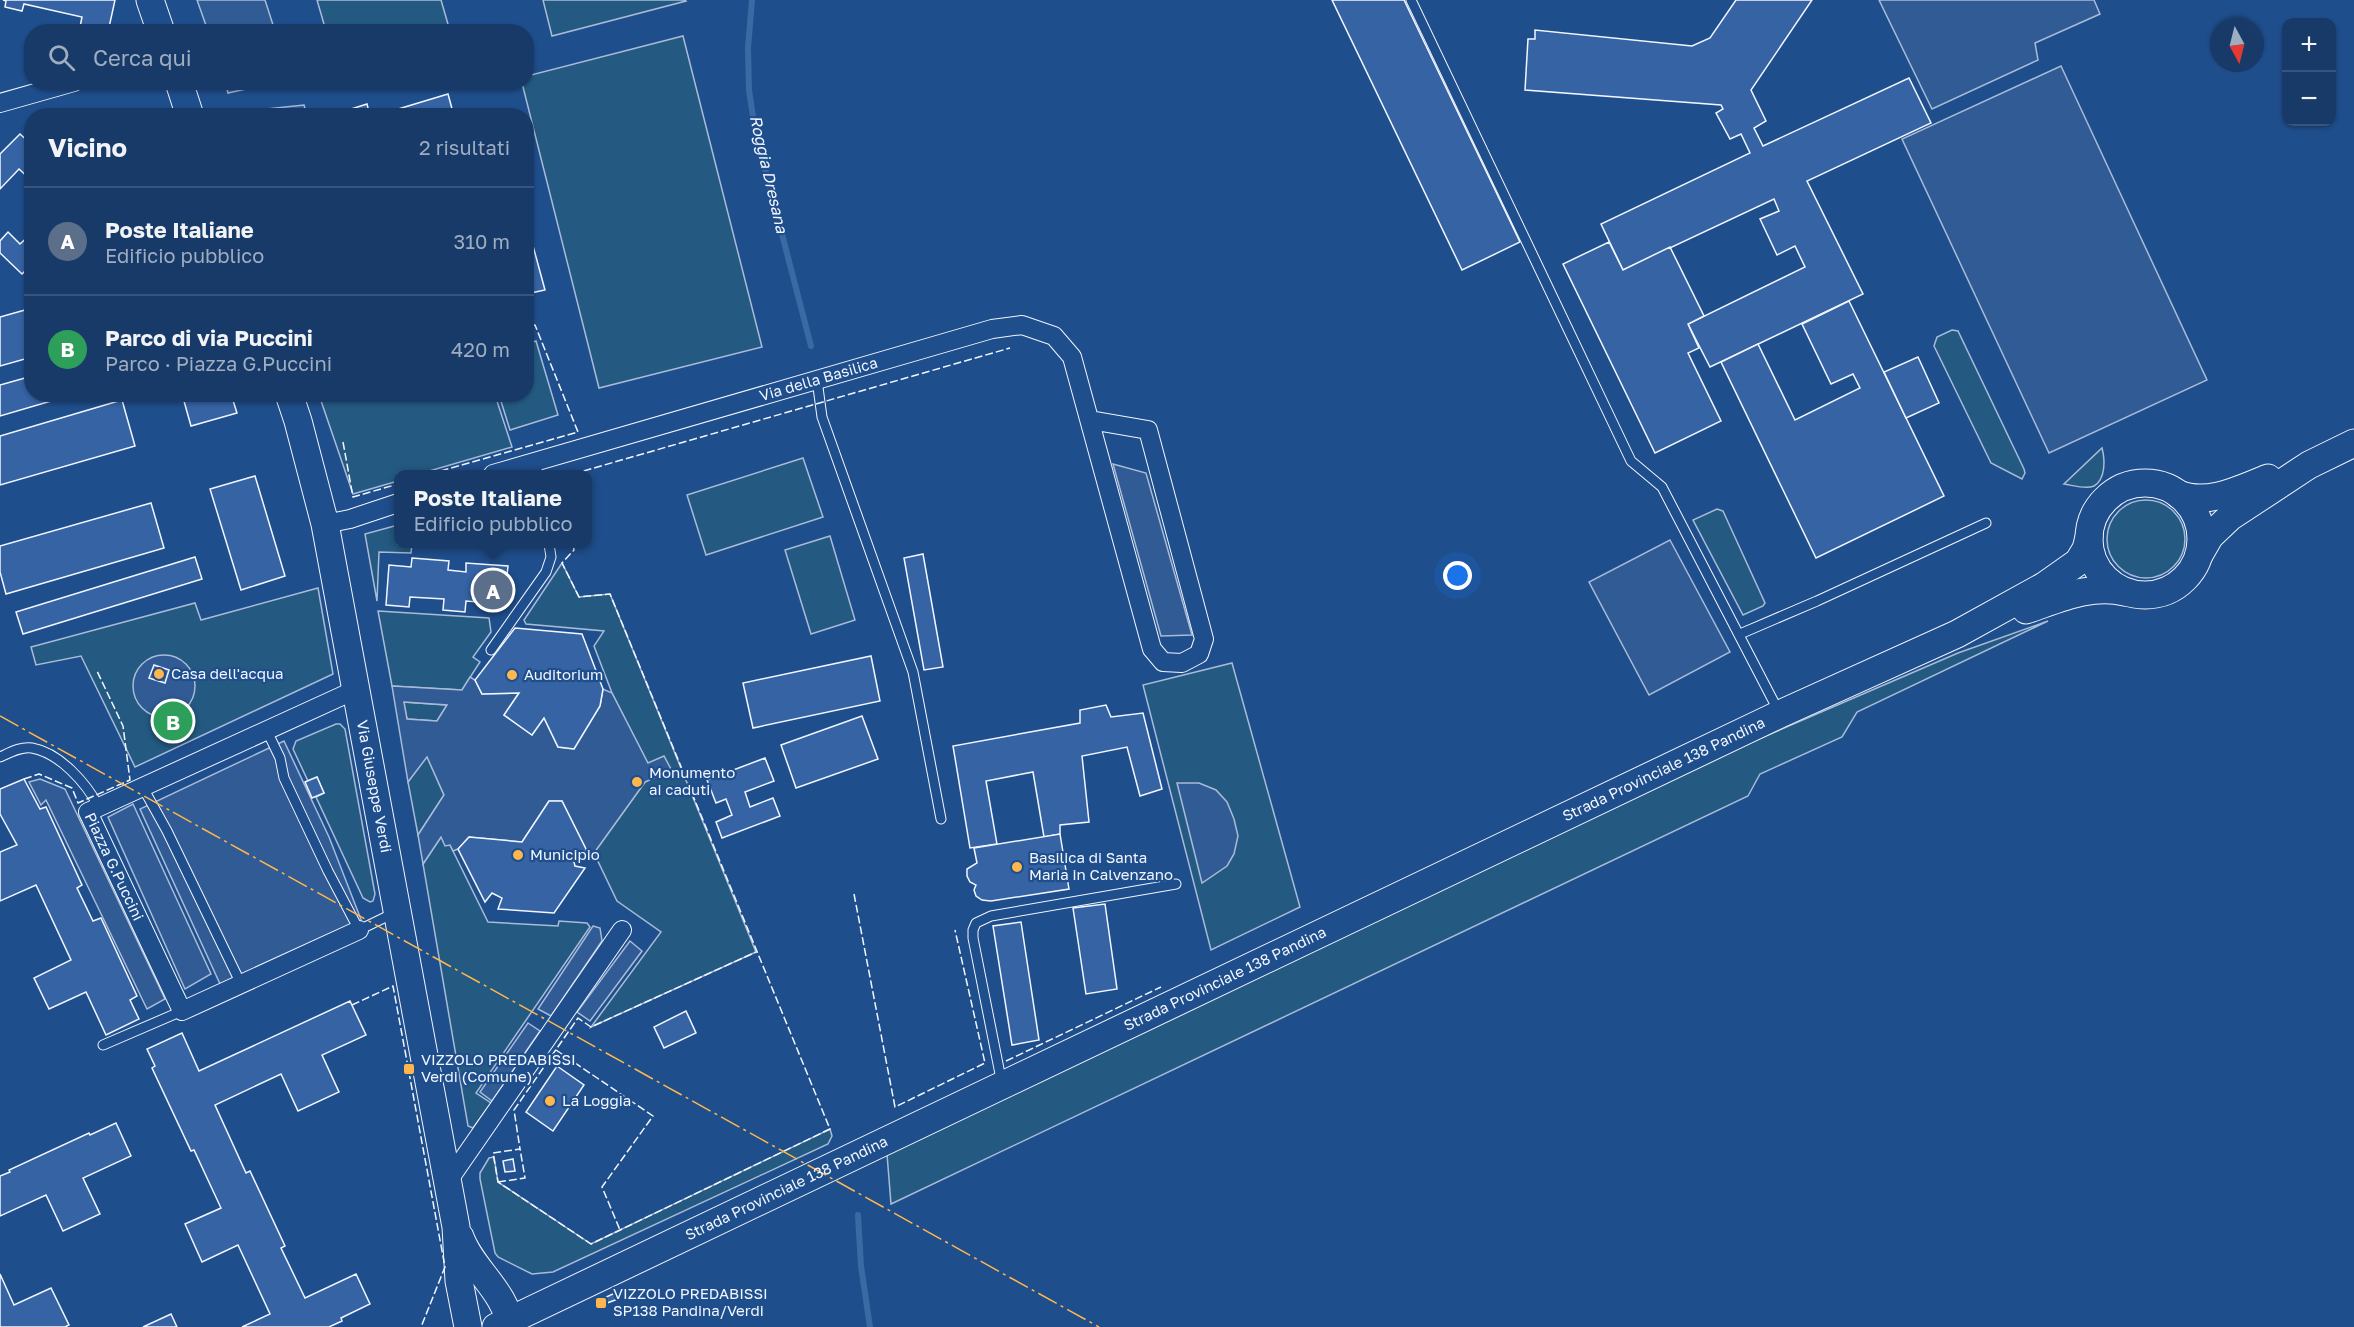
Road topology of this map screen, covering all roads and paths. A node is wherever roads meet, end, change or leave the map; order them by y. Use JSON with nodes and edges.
{"nodes":[{"id":1,"x":150,"y":0,"type":"edge"},
{"id":2,"x":1411,"y":0,"type":"edge"},
{"id":3,"x":158,"y":24,"type":"edge"},
{"id":4,"x":46,"y":90,"type":"edge"},
{"id":5,"x":182,"y":90,"type":"edge"},
{"id":6,"x":0,"y":103,"type":"edge"},
{"id":7,"x":187,"y":108,"type":"edge"},
{"id":8,"x":817,"y":380,"type":"junction"},
{"id":9,"x":292,"y":402,"type":"edge"},
{"id":10,"x":1090,"y":420,"type":"junction"},
{"id":11,"x":2354,"y":443,"type":"edge"},
{"id":12,"x":2309,"y":465,"type":"junction"},
{"id":13,"x":536,"y":468,"type":"edge"},
{"id":14,"x":2178,"y":494,"type":"junction"},
{"id":15,"x":394,"y":505,"type":"edge"},
{"id":16,"x":1986,"y":523,"type":"dead end"},
{"id":17,"x":325,"y":524,"type":"junction"},
{"id":18,"x":2089,"y":537,"type":"junction"},
{"id":19,"x":550,"y":548,"type":"edge"},
{"id":20,"x":2199,"y":555,"type":"junction"},
{"id":21,"x":2129,"y":594,"type":"junction"},
{"id":22,"x":1740,"y":634,"type":"junction"},
{"id":23,"x":1957,"y":634,"type":"junction"},
{"id":24,"x":491,"y":650,"type":"dead end"},
{"id":25,"x":355,"y":690,"type":"junction"},
{"id":26,"x":1780,"y":714,"type":"junction"},
{"id":27,"x":266,"y":729,"type":"junction"},
{"id":28,"x":0,"y":757,"type":"edge"},
{"id":29,"x":142,"y":786,"type":"junction"},
{"id":30,"x":99,"y":807,"type":"junction"},
{"id":31,"x":941,"y":819,"type":"dead end"},
{"id":32,"x":1176,"y":884,"type":"dead end"},
{"id":33,"x":396,"y":912,"type":"junction"},
{"id":34,"x":359,"y":930,"type":"junction"},
{"id":35,"x":622,"y":930,"type":"dead end"},
{"id":36,"x":241,"y":984,"type":"junction"},
{"id":37,"x":182,"y":1011,"type":"junction"},
{"id":38,"x":103,"y":1045,"type":"dead end"},
{"id":39,"x":1002,"y":1084,"type":"junction"},
{"id":40,"x":448,"y":1181,"type":"junction"},
{"id":41,"x":456,"y":1227,"type":"junction"},
{"id":42,"x":505,"y":1325,"type":"edge"},
{"id":43,"x":468,"y":1327,"type":"edge"}],
"edges":[{"from":1,"to":3,"type":"street"},
{"from":2,"to":22,"type":"lane"},
{"from":4,"to":6,"type":"street"},
{"from":5,"to":7,"type":"street"},
{"from":8,"to":10,"type":"street","name":"Via della Basilica"},
{"from":8,"to":13,"type":"street","name":"Via della Basilica"},
{"from":8,"to":31,"type":"lane"},
{"from":9,"to":17,"type":"street","name":"Via Giuseppe Verdi"},
{"from":10,"to":10,"type":"street","name":"Via della Basilica"},
{"from":11,"to":12,"type":"street"},
{"from":12,"to":14,"type":"street"},
{"from":12,"to":20,"type":"street"},
{"from":14,"to":18,"type":"street"},
{"from":14,"to":20,"type":"street"},
{"from":15,"to":17,"type":"street"},
{"from":16,"to":22,"type":"lane"},
{"from":17,"to":25,"type":"street","name":"Via Giuseppe Verdi"},
{"from":18,"to":21,"type":"street"},
{"from":18,"to":23,"type":"street","name":"Strada Provinciale 138 Pandina"},
{"from":19,"to":24,"type":"lane"},
{"from":20,"to":21,"type":"street"},
{"from":21,"to":23,"type":"street","name":"Strada Provinciale 138 Pandina"},
{"from":22,"to":26,"type":"lane"},
{"from":23,"to":26,"type":"street","name":"Strada Provinciale 138 Pandina"},
{"from":25,"to":27,"type":"street","name":"Piazza G.Puccini"},
{"from":25,"to":33,"type":"street","name":"Via Giuseppe Verdi"},
{"from":26,"to":39,"type":"street","name":"Strada Provinciale 138 Pandina"},
{"from":27,"to":29,"type":"street","name":"Piazza G.Puccini"},
{"from":27,"to":34,"type":"lane"},
{"from":28,"to":30,"type":"lane"},
{"from":29,"to":30,"type":"street","name":"Piazza G.Puccini"},
{"from":29,"to":36,"type":"lane"},
{"from":30,"to":37,"type":"street","name":"Piazza G.Puccini"},
{"from":32,"to":39,"type":"lane"},
{"from":33,"to":34,"type":"lane"},
{"from":33,"to":40,"type":"street","name":"Via Giuseppe Verdi"},
{"from":34,"to":36,"type":"street"},
{"from":35,"to":40,"type":"street"},
{"from":36,"to":37,"type":"street"},
{"from":37,"to":38,"type":"lane"},
{"from":39,"to":42,"type":"street","name":"Strada Provinciale 138 Pandina"},
{"from":40,"to":41,"type":"street","name":"Via Giuseppe Verdi"},
{"from":41,"to":42,"type":"street"},
{"from":41,"to":43,"type":"street"}]}
